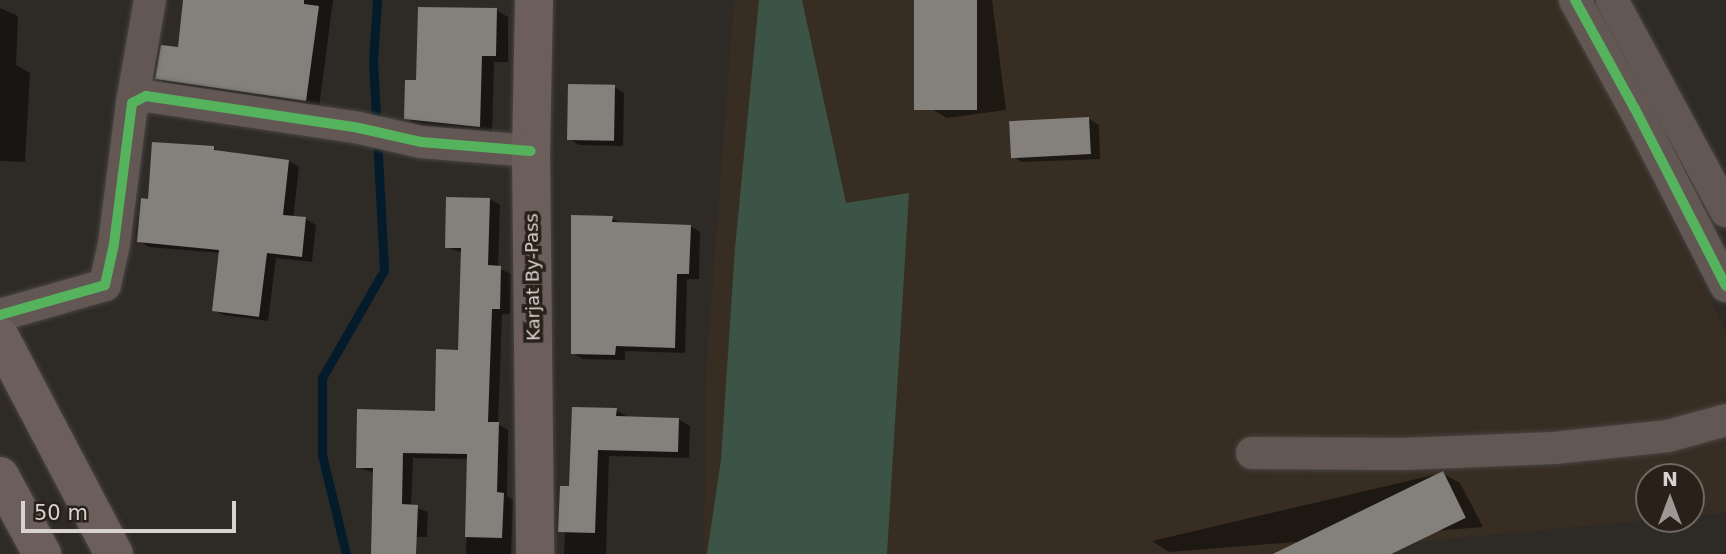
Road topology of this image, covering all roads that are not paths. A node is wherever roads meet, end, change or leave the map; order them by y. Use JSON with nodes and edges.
{"nodes":[{"id":1,"x":150,"y":0,"type":"edge"},
{"id":2,"x":534,"y":0,"type":"edge"},
{"id":3,"x":1574,"y":0,"type":"edge"},
{"id":4,"x":1616,"y":1,"type":"edge"},
{"id":5,"x":132,"y":103,"type":"junction"},
{"id":6,"x":531,"y":151,"type":"junction"},
{"id":7,"x":1726,"y":211,"type":"edge"},
{"id":8,"x":1726,"y":286,"type":"edge"},
{"id":9,"x":0,"y":315,"type":"edge"},
{"id":10,"x":0,"y":338,"type":"edge"},
{"id":11,"x":1726,"y":420,"type":"edge"},
{"id":12,"x":1252,"y":453,"type":"dead end"},
{"id":13,"x":0,"y":476,"type":"edge"},
{"id":14,"x":37,"y":551,"type":"edge"},
{"id":15,"x":114,"y":554,"type":"edge"},
{"id":16,"x":536,"y":554,"type":"edge"}],
"edges":[{"from":1,"to":5,"type":"street"},
{"from":2,"to":6,"type":"main road","name":"Karjat By-Pass"},
{"from":3,"to":8,"type":"street"},
{"from":4,"to":7,"type":"street"},
{"from":5,"to":6,"type":"street"},
{"from":5,"to":9,"type":"street"},
{"from":6,"to":16,"type":"main road","name":"Karjat By-Pass"},
{"from":10,"to":15,"type":"main road"},
{"from":11,"to":12,"type":"street"},
{"from":13,"to":14,"type":"main road"}]}
